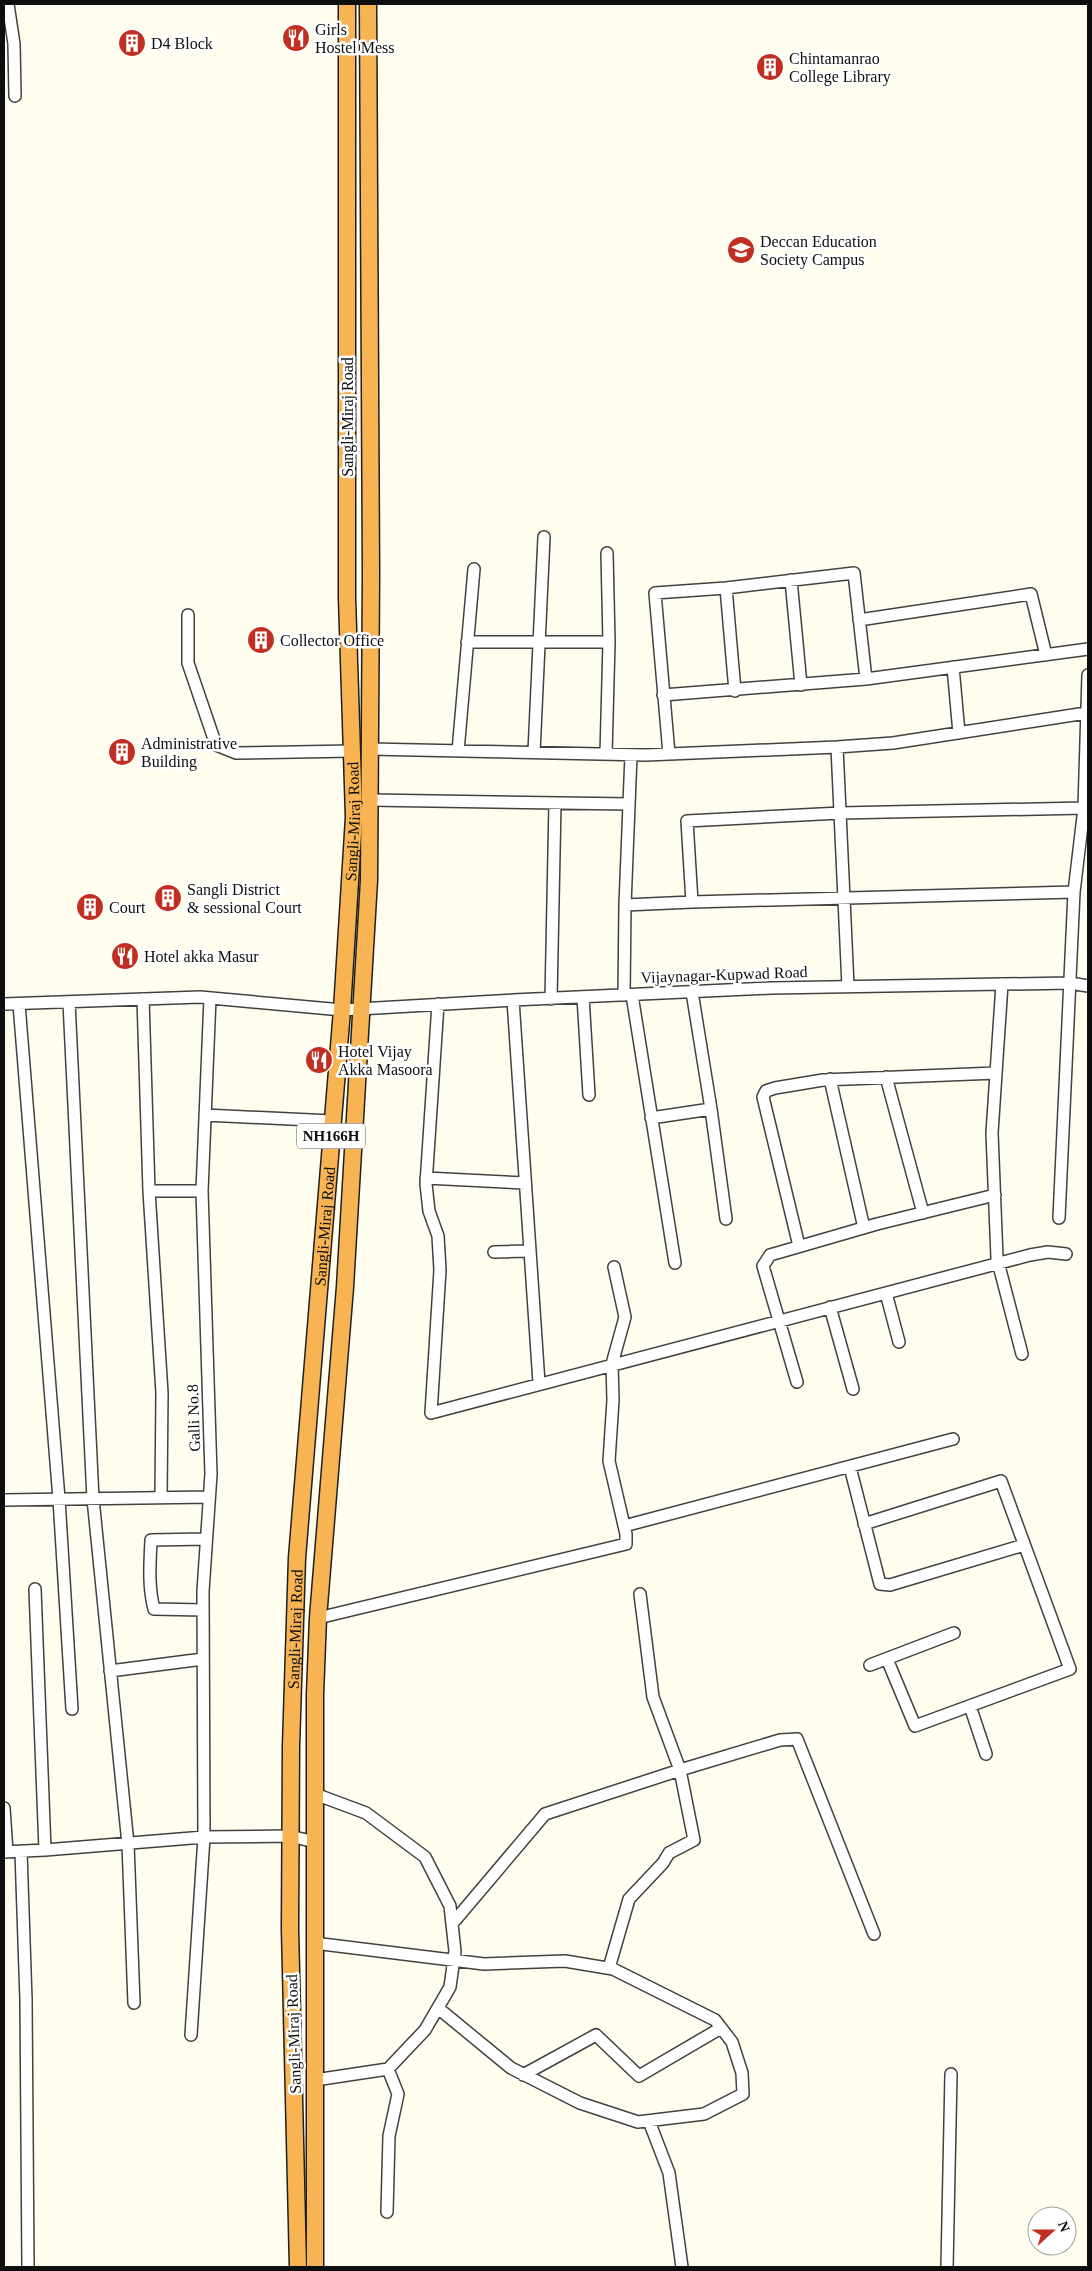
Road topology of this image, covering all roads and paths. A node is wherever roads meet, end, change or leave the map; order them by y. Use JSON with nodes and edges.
{"nodes":[{"id":1,"x":8,"y":4,"type":"edge"},
{"id":2,"x":347,"y":4,"type":"edge"},
{"id":3,"x":368,"y":4,"type":"edge"},
{"id":4,"x":15,"y":96,"type":"dead end"},
{"id":5,"x":544,"y":538,"type":"dead end"},
{"id":6,"x":607,"y":554,"type":"dead end"},
{"id":7,"x":474,"y":569,"type":"dead end"},
{"id":8,"x":791,"y":580,"type":"junction"},
{"id":9,"x":726,"y":588,"type":"junction"},
{"id":10,"x":188,"y":615,"type":"dead end"},
{"id":11,"x":858,"y":620,"type":"junction"},
{"id":12,"x":539,"y":641,"type":"junction"},
{"id":13,"x":467,"y":642,"type":"junction"},
{"id":14,"x":609,"y":642,"type":"junction"},
{"id":15,"x":1088,"y":649,"type":"edge"},
{"id":16,"x":1046,"y":655,"type":"junction"},
{"id":17,"x":953,"y":667,"type":"junction"},
{"id":18,"x":1088,"y":676,"type":"edge"},
{"id":19,"x":866,"y":679,"type":"junction"},
{"id":20,"x":801,"y":685,"type":"junction"},
{"id":21,"x":735,"y":691,"type":"junction"},
{"id":22,"x":663,"y":695,"type":"junction"},
{"id":23,"x":1086,"y":714,"type":"junction"},
{"id":24,"x":959,"y":733,"type":"junction"},
{"id":25,"x":837,"y":747,"type":"junction"},
{"id":26,"x":370,"y":749,"type":"junction"},
{"id":27,"x":352,"y":751,"type":"junction"},
{"id":28,"x":458,"y":751,"type":"junction"},
{"id":29,"x":534,"y":752,"type":"junction"},
{"id":30,"x":606,"y":754,"type":"junction"},
{"id":31,"x":669,"y":754,"type":"junction"},
{"id":32,"x":631,"y":755,"type":"junction"},
{"id":33,"x":370,"y":800,"type":"junction"},
{"id":34,"x":555,"y":803,"type":"junction"},
{"id":35,"x":629,"y":804,"type":"junction"},
{"id":36,"x":1084,"y":808,"type":"junction"},
{"id":37,"x":840,"y":813,"type":"junction"},
{"id":38,"x":1074,"y":892,"type":"junction"},
{"id":39,"x":844,"y":898,"type":"junction"},
{"id":40,"x":692,"y":902,"type":"junction"},
{"id":41,"x":625,"y":905,"type":"junction"},
{"id":42,"x":1070,"y":983,"type":"junction"},
{"id":43,"x":1002,"y":984,"type":"junction"},
{"id":44,"x":848,"y":986,"type":"junction"},
{"id":45,"x":1088,"y":986,"type":"edge"},
{"id":46,"x":692,"y":992,"type":"junction"},
{"id":47,"x":628,"y":995,"type":"junction"},
{"id":48,"x":583,"y":997,"type":"junction"},
{"id":49,"x":210,"y":998,"type":"junction"},
{"id":50,"x":550,"y":998,"type":"junction"},
{"id":51,"x":143,"y":999,"type":"junction"},
{"id":52,"x":513,"y":1000,"type":"junction"},
{"id":53,"x":69,"y":1002,"type":"junction"},
{"id":54,"x":4,"y":1004,"type":"edge"},
{"id":55,"x":19,"y":1004,"type":"junction"},
{"id":56,"x":438,"y":1004,"type":"junction"},
{"id":57,"x":362,"y":1008,"type":"junction"},
{"id":58,"x":342,"y":1010,"type":"junction"},
{"id":59,"x":996,"y":1073,"type":"junction"},
{"id":60,"x":886,"y":1077,"type":"junction"},
{"id":61,"x":830,"y":1080,"type":"junction"},
{"id":62,"x":589,"y":1095,"type":"dead end"},
{"id":63,"x":711,"y":1108,"type":"junction"},
{"id":64,"x":205,"y":1115,"type":"junction"},
{"id":65,"x":652,"y":1118,"type":"junction"},
{"id":66,"x":332,"y":1121,"type":"junction"},
{"id":67,"x":426,"y":1178,"type":"junction"},
{"id":68,"x":526,"y":1183,"type":"junction"},
{"id":69,"x":202,"y":1191,"type":"junction"},
{"id":70,"x":149,"y":1192,"type":"junction"},
{"id":71,"x":995,"y":1195,"type":"junction"},
{"id":72,"x":923,"y":1213,"type":"junction"},
{"id":73,"x":1059,"y":1218,"type":"dead end"},
{"id":74,"x":726,"y":1219,"type":"dead end"},
{"id":75,"x":864,"y":1228,"type":"junction"},
{"id":76,"x":799,"y":1246,"type":"junction"},
{"id":77,"x":530,"y":1251,"type":"junction"},
{"id":78,"x":494,"y":1252,"type":"dead end"},
{"id":79,"x":1066,"y":1254,"type":"dead end"},
{"id":80,"x":675,"y":1263,"type":"dead end"},
{"id":81,"x":999,"y":1263,"type":"junction"},
{"id":82,"x":614,"y":1268,"type":"dead end"},
{"id":83,"x":886,"y":1293,"type":"junction"},
{"id":84,"x":830,"y":1307,"type":"junction"},
{"id":85,"x":779,"y":1321,"type":"junction"},
{"id":86,"x":899,"y":1342,"type":"dead end"},
{"id":87,"x":1022,"y":1354,"type":"dead end"},
{"id":88,"x":612,"y":1364,"type":"junction"},
{"id":89,"x":797,"y":1382,"type":"dead end"},
{"id":90,"x":539,"y":1383,"type":"junction"},
{"id":91,"x":853,"y":1389,"type":"dead end"},
{"id":92,"x":953,"y":1439,"type":"dead end"},
{"id":93,"x":850,"y":1467,"type":"junction"},
{"id":94,"x":209,"y":1497,"type":"junction"},
{"id":95,"x":161,"y":1498,"type":"junction"},
{"id":96,"x":59,"y":1499,"type":"junction"},
{"id":97,"x":94,"y":1499,"type":"junction"},
{"id":98,"x":4,"y":1500,"type":"edge"},
{"id":99,"x":864,"y":1524,"type":"junction"},
{"id":100,"x":624,"y":1526,"type":"junction"},
{"id":101,"x":206,"y":1539,"type":"junction"},
{"id":102,"x":1024,"y":1545,"type":"junction"},
{"id":103,"x":35,"y":1589,"type":"dead end"},
{"id":104,"x":640,"y":1594,"type":"dead end"},
{"id":105,"x":203,"y":1610,"type":"junction"},
{"id":106,"x":318,"y":1618,"type":"junction"},
{"id":107,"x":954,"y":1633,"type":"dead end"},
{"id":108,"x":203,"y":1659,"type":"junction"},
{"id":109,"x":887,"y":1659,"type":"junction"},
{"id":110,"x":870,"y":1665,"type":"dead end"},
{"id":111,"x":110,"y":1671,"type":"junction"},
{"id":112,"x":970,"y":1706,"type":"junction"},
{"id":113,"x":72,"y":1709,"type":"dead end"},
{"id":114,"x":986,"y":1754,"type":"dead end"},
{"id":115,"x":680,"y":1770,"type":"junction"},
{"id":116,"x":315,"y":1794,"type":"junction"},
{"id":117,"x":4,"y":1808,"type":"edge"},
{"id":118,"x":290,"y":1836,"type":"junction"},
{"id":119,"x":204,"y":1838,"type":"junction"},
{"id":120,"x":315,"y":1842,"type":"junction"},
{"id":121,"x":128,"y":1844,"type":"junction"},
{"id":122,"x":45,"y":1850,"type":"junction"},
{"id":123,"x":5,"y":1852,"type":"edge"},
{"id":124,"x":21,"y":1852,"type":"junction"},
{"id":125,"x":452,"y":1924,"type":"junction"},
{"id":126,"x":874,"y":1934,"type":"dead end"},
{"id":127,"x":314,"y":1943,"type":"junction"},
{"id":128,"x":454,"y":1960,"type":"junction"},
{"id":129,"x":609,"y":1968,"type":"junction"},
{"id":130,"x":134,"y":2003,"type":"dead end"},
{"id":131,"x":438,"y":2008,"type":"junction"},
{"id":132,"x":721,"y":2028,"type":"junction"},
{"id":133,"x":191,"y":2035,"type":"dead end"},
{"id":134,"x":388,"y":2069,"type":"junction"},
{"id":135,"x":950,"y":2074,"type":"dead end"},
{"id":136,"x":523,"y":2075,"type":"junction"},
{"id":137,"x":315,"y":2080,"type":"junction"},
{"id":138,"x":649,"y":2121,"type":"junction"},
{"id":139,"x":387,"y":2212,"type":"dead end"},
{"id":140,"x":28,"y":2267,"type":"edge"},
{"id":141,"x":298,"y":2267,"type":"edge"},
{"id":142,"x":315,"y":2267,"type":"edge"},
{"id":143,"x":682,"y":2267,"type":"edge"},
{"id":144,"x":947,"y":2267,"type":"edge"}],
"edges":[{"from":1,"to":4,"type":"street"},
{"from":2,"to":27,"type":"highway","name":"Sangli-Miraj Road","number":"NH166H"},
{"from":3,"to":26,"type":"highway","name":"Sangli-Miraj Road"},
{"from":5,"to":12,"type":"street"},
{"from":6,"to":14,"type":"street"},
{"from":7,"to":13,"type":"street"},
{"from":8,"to":9,"type":"street"},
{"from":8,"to":11,"type":"street"},
{"from":8,"to":20,"type":"street"},
{"from":9,"to":21,"type":"street"},
{"from":9,"to":22,"type":"street"},
{"from":10,"to":27,"type":"street"},
{"from":11,"to":16,"type":"street"},
{"from":11,"to":19,"type":"street"},
{"from":12,"to":13,"type":"street"},
{"from":12,"to":14,"type":"street"},
{"from":12,"to":29,"type":"street"},
{"from":13,"to":28,"type":"street"},
{"from":14,"to":30,"type":"street"},
{"from":15,"to":16,"type":"street"},
{"from":16,"to":17,"type":"street"},
{"from":17,"to":19,"type":"street"},
{"from":17,"to":24,"type":"street"},
{"from":18,"to":23,"type":"street"},
{"from":19,"to":20,"type":"street"},
{"from":20,"to":21,"type":"street"},
{"from":21,"to":22,"type":"street"},
{"from":22,"to":31,"type":"street"},
{"from":23,"to":24,"type":"street"},
{"from":23,"to":36,"type":"street"},
{"from":24,"to":25,"type":"street"},
{"from":25,"to":31,"type":"street"},
{"from":25,"to":37,"type":"street"},
{"from":26,"to":28,"type":"street"},
{"from":26,"to":33,"type":"highway","name":"Sangli-Miraj Road"},
{"from":27,"to":58,"type":"highway","name":"Sangli-Miraj Road","number":"NH166H"},
{"from":28,"to":29,"type":"street"},
{"from":29,"to":30,"type":"street"},
{"from":30,"to":32,"type":"street"},
{"from":31,"to":32,"type":"street"},
{"from":32,"to":35,"type":"street"},
{"from":33,"to":34,"type":"street"},
{"from":33,"to":57,"type":"highway","name":"Sangli-Miraj Road"},
{"from":34,"to":35,"type":"street"},
{"from":34,"to":50,"type":"street"},
{"from":35,"to":41,"type":"street"},
{"from":36,"to":37,"type":"street"},
{"from":36,"to":38,"type":"street"},
{"from":37,"to":39,"type":"street"},
{"from":37,"to":40,"type":"street"},
{"from":38,"to":39,"type":"street"},
{"from":38,"to":42,"type":"street"},
{"from":39,"to":40,"type":"street"},
{"from":39,"to":44,"type":"street"},
{"from":40,"to":41,"type":"street"},
{"from":41,"to":47,"type":"street"},
{"from":42,"to":43,"type":"street","name":"Vijaynagar-Kupwad Road"},
{"from":42,"to":45,"type":"street","name":"Vijaynagar-Kupwad Road"},
{"from":42,"to":73,"type":"street"},
{"from":43,"to":44,"type":"street","name":"Vijaynagar-Kupwad Road"},
{"from":43,"to":59,"type":"street"},
{"from":44,"to":46,"type":"street","name":"Vijaynagar-Kupwad Road"},
{"from":46,"to":47,"type":"street","name":"Vijaynagar-Kupwad Road"},
{"from":46,"to":63,"type":"street"},
{"from":47,"to":48,"type":"street","name":"Vijaynagar-Kupwad Road"},
{"from":47,"to":65,"type":"street"},
{"from":48,"to":50,"type":"street","name":"Vijaynagar-Kupwad Road"},
{"from":48,"to":62,"type":"street"},
{"from":49,"to":51,"type":"street","name":"Vijaynagar-Kupwad Road"},
{"from":49,"to":58,"type":"street","name":"Vijaynagar-Kupwad Road"},
{"from":49,"to":64,"type":"street","name":"Galli No.8"},
{"from":50,"to":52,"type":"street","name":"Vijaynagar-Kupwad Road"},
{"from":51,"to":53,"type":"street","name":"Vijaynagar-Kupwad Road"},
{"from":51,"to":70,"type":"street"},
{"from":52,"to":56,"type":"street","name":"Vijaynagar-Kupwad Road"},
{"from":52,"to":68,"type":"street"},
{"from":53,"to":55,"type":"street","name":"Vijaynagar-Kupwad Road"},
{"from":53,"to":97,"type":"street"},
{"from":54,"to":55,"type":"street","name":"Vijaynagar-Kupwad Road"},
{"from":55,"to":96,"type":"street"},
{"from":56,"to":57,"type":"street","name":"Vijaynagar-Kupwad Road"},
{"from":56,"to":67,"type":"street"},
{"from":57,"to":58,"type":"street","name":"Vijaynagar-Kupwad Road"},
{"from":57,"to":106,"type":"highway","name":"Sangli-Miraj Road"},
{"from":58,"to":66,"type":"highway","name":"Sangli-Miraj Road","number":"NH166H"},
{"from":59,"to":60,"type":"street"},
{"from":59,"to":71,"type":"street"},
{"from":60,"to":61,"type":"street"},
{"from":60,"to":72,"type":"street"},
{"from":61,"to":75,"type":"street"},
{"from":61,"to":76,"type":"street"},
{"from":63,"to":65,"type":"street"},
{"from":63,"to":74,"type":"street"},
{"from":64,"to":66,"type":"street"},
{"from":64,"to":69,"type":"street","name":"Galli No.8"},
{"from":65,"to":80,"type":"street"},
{"from":66,"to":118,"type":"highway","name":"Sangli-Miraj Road","number":"NH166H"},
{"from":67,"to":68,"type":"street"},
{"from":67,"to":90,"type":"street"},
{"from":68,"to":77,"type":"street"},
{"from":69,"to":70,"type":"street"},
{"from":69,"to":94,"type":"street","name":"Galli No.8"},
{"from":70,"to":95,"type":"street"},
{"from":71,"to":72,"type":"street"},
{"from":71,"to":81,"type":"street"},
{"from":72,"to":75,"type":"street"},
{"from":75,"to":76,"type":"street"},
{"from":76,"to":85,"type":"street"},
{"from":77,"to":78,"type":"street"},
{"from":77,"to":90,"type":"street"},
{"from":79,"to":81,"type":"street"},
{"from":81,"to":83,"type":"street"},
{"from":81,"to":87,"type":"street"},
{"from":82,"to":88,"type":"street"},
{"from":83,"to":84,"type":"street"},
{"from":83,"to":86,"type":"street"},
{"from":84,"to":85,"type":"street"},
{"from":84,"to":91,"type":"street"},
{"from":85,"to":88,"type":"street"},
{"from":85,"to":89,"type":"street"},
{"from":88,"to":90,"type":"street"},
{"from":88,"to":100,"type":"street"},
{"from":92,"to":93,"type":"street"},
{"from":93,"to":99,"type":"street"},
{"from":93,"to":100,"type":"street"},
{"from":94,"to":95,"type":"street"},
{"from":94,"to":101,"type":"street","name":"Galli No.8"},
{"from":95,"to":97,"type":"street"},
{"from":96,"to":97,"type":"street"},
{"from":96,"to":98,"type":"street"},
{"from":96,"to":113,"type":"street"},
{"from":97,"to":111,"type":"street"},
{"from":99,"to":102,"type":"street"},
{"from":99,"to":102,"type":"street"},
{"from":100,"to":106,"type":"street"},
{"from":101,"to":105,"type":"street","name":"Galli No.8"},
{"from":101,"to":105,"type":"street"},
{"from":102,"to":112,"type":"street"},
{"from":103,"to":122,"type":"street"},
{"from":104,"to":115,"type":"street"},
{"from":105,"to":108,"type":"street","name":"Galli No.8"},
{"from":106,"to":116,"type":"highway","name":"Sangli-Miraj Road"},
{"from":107,"to":109,"type":"street"},
{"from":108,"to":111,"type":"street"},
{"from":108,"to":119,"type":"street","name":"Galli No.8"},
{"from":109,"to":110,"type":"street"},
{"from":109,"to":112,"type":"street"},
{"from":111,"to":121,"type":"street"},
{"from":112,"to":114,"type":"street"},
{"from":115,"to":125,"type":"street"},
{"from":115,"to":126,"type":"street"},
{"from":115,"to":129,"type":"street"},
{"from":116,"to":120,"type":"highway","name":"Sangli-Miraj Road"},
{"from":116,"to":125,"type":"street"},
{"from":117,"to":123,"type":"street"},
{"from":118,"to":119,"type":"street"},
{"from":118,"to":120,"type":"street"},
{"from":118,"to":141,"type":"highway","name":"Sangli-Miraj Road","number":"NH166H"},
{"from":119,"to":121,"type":"street"},
{"from":119,"to":133,"type":"street","name":"Galli No.8"},
{"from":120,"to":127,"type":"highway","name":"Sangli-Miraj Road"},
{"from":121,"to":122,"type":"street"},
{"from":121,"to":130,"type":"street"},
{"from":122,"to":124,"type":"street"},
{"from":123,"to":124,"type":"street"},
{"from":124,"to":140,"type":"street"},
{"from":125,"to":128,"type":"street"},
{"from":127,"to":128,"type":"street"},
{"from":127,"to":137,"type":"highway","name":"Sangli-Miraj Road"},
{"from":128,"to":129,"type":"street"},
{"from":128,"to":131,"type":"street"},
{"from":129,"to":132,"type":"street"},
{"from":131,"to":134,"type":"street"},
{"from":131,"to":136,"type":"street"},
{"from":132,"to":136,"type":"street"},
{"from":132,"to":138,"type":"street"},
{"from":134,"to":137,"type":"street"},
{"from":134,"to":139,"type":"street"},
{"from":135,"to":144,"type":"street"},
{"from":136,"to":138,"type":"street"},
{"from":137,"to":142,"type":"highway","name":"Sangli-Miraj Road"},
{"from":138,"to":143,"type":"street"}]}
